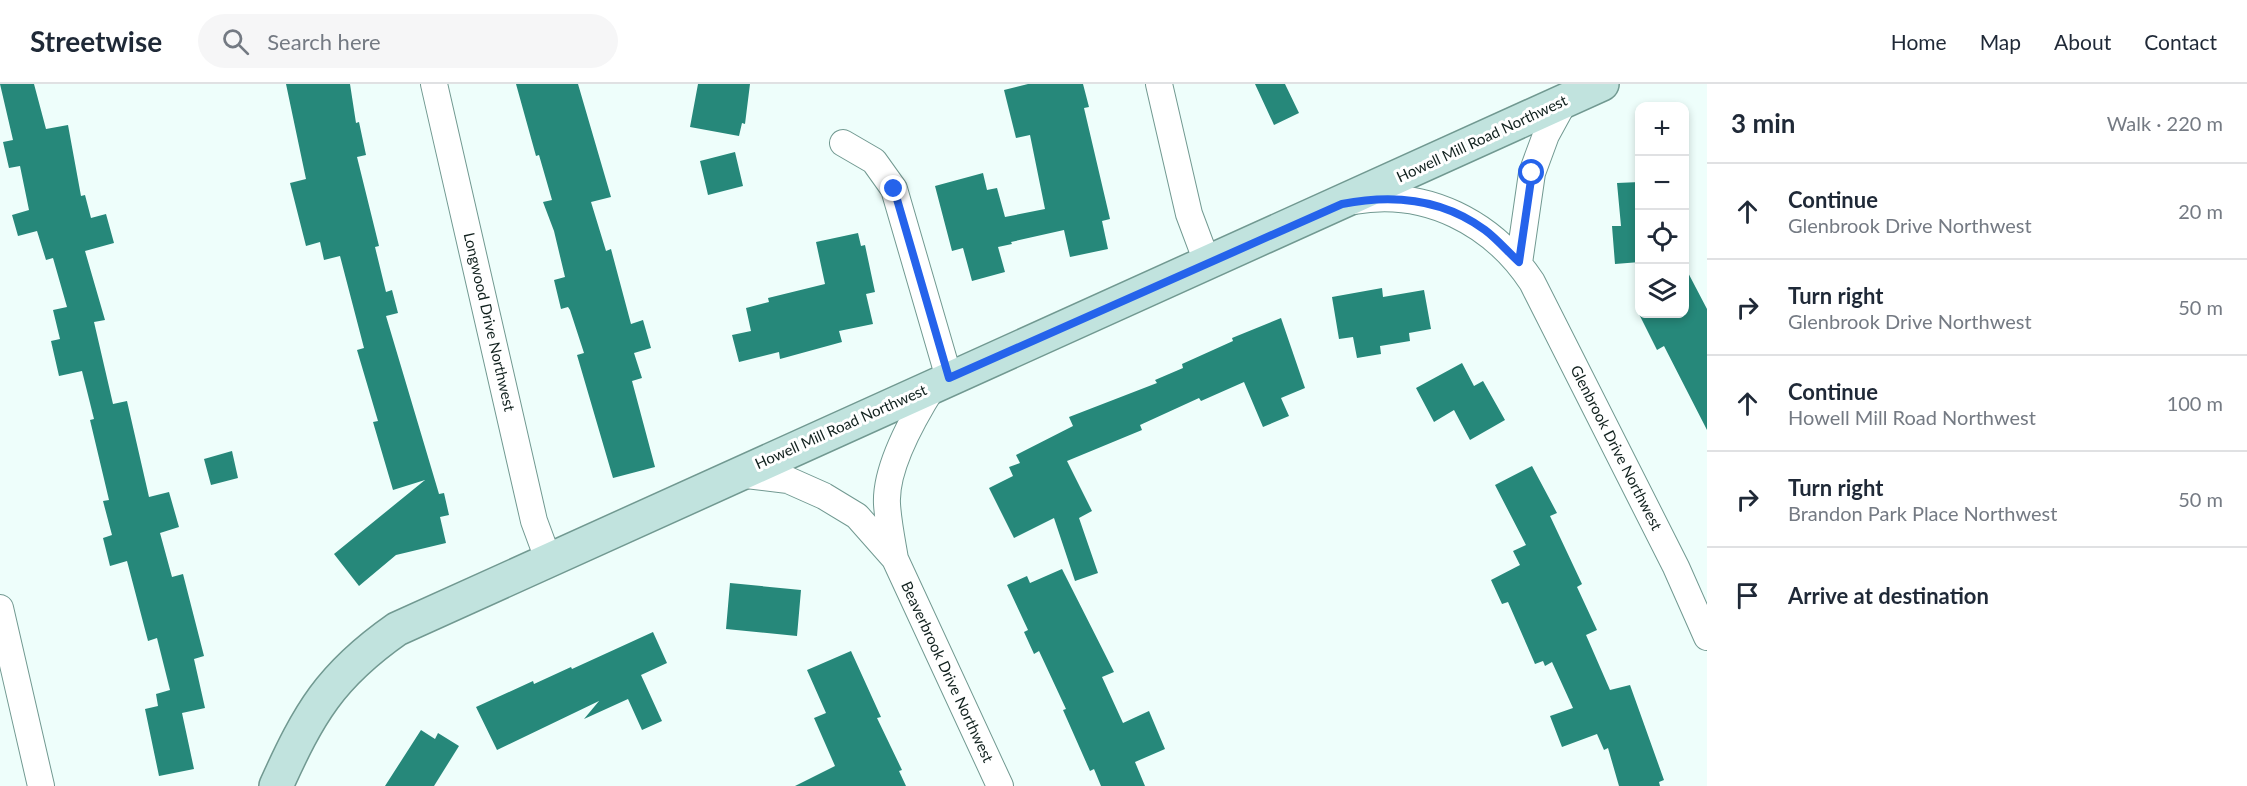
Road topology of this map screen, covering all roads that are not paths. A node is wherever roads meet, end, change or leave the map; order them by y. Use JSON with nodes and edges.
{"nodes":[{"id":1,"x":434,"y":84,"type":"edge"},
{"id":2,"x":1159,"y":84,"type":"edge"},
{"id":3,"x":1602,"y":84,"type":"edge"},
{"id":4,"x":1564,"y":102,"type":"junction"},
{"id":5,"x":843,"y":143,"type":"dead end"},
{"id":6,"x":1342,"y":204,"type":"junction"},
{"id":7,"x":1208,"y":262,"type":"junction"},
{"id":8,"x":1519,"y":262,"type":"junction"},
{"id":9,"x":941,"y":382,"type":"junction"},
{"id":10,"x":738,"y":473,"type":"junction"},
{"id":11,"x":895,"y":558,"type":"junction"},
{"id":12,"x":548,"y":559,"type":"junction"},
{"id":13,"x":0,"y":608,"type":"edge"},
{"id":14,"x":1707,"y":638,"type":"edge"},
{"id":15,"x":40,"y":786,"type":"edge"},
{"id":16,"x":276,"y":786,"type":"edge"},
{"id":17,"x":1000,"y":786,"type":"edge"}],
"edges":[{"from":1,"to":12,"type":"street","name":"Longwood Drive Northwest"},
{"from":2,"to":7,"type":"street"},
{"from":3,"to":4,"type":"main road","name":"Howell Mill Road Northwest"},
{"from":4,"to":6,"type":"main road","name":"Howell Mill Road Northwest"},
{"from":4,"to":8,"type":"street"},
{"from":5,"to":9,"type":"street"},
{"from":6,"to":7,"type":"main road","name":"Howell Mill Road Northwest"},
{"from":6,"to":8,"type":"street","name":"Glenbrook Drive Northwest"},
{"from":7,"to":9,"type":"main road","name":"Howell Mill Road Northwest"},
{"from":8,"to":14,"type":"street","name":"Glenbrook Drive Northwest"},
{"from":9,"to":10,"type":"main road","name":"Howell Mill Road Northwest"},
{"from":9,"to":11,"type":"street","name":"Beaverbrook Drive Northwest"},
{"from":10,"to":11,"type":"street","name":"Beaverbrook Drive Northwest"},
{"from":10,"to":12,"type":"main road","name":"Howell Mill Road Northwest"},
{"from":11,"to":17,"type":"street","name":"Beaverbrook Drive Northwest"},
{"from":12,"to":16,"type":"main road","name":"Howell Mill Road Northwest"},
{"from":13,"to":15,"type":"street"}]}
